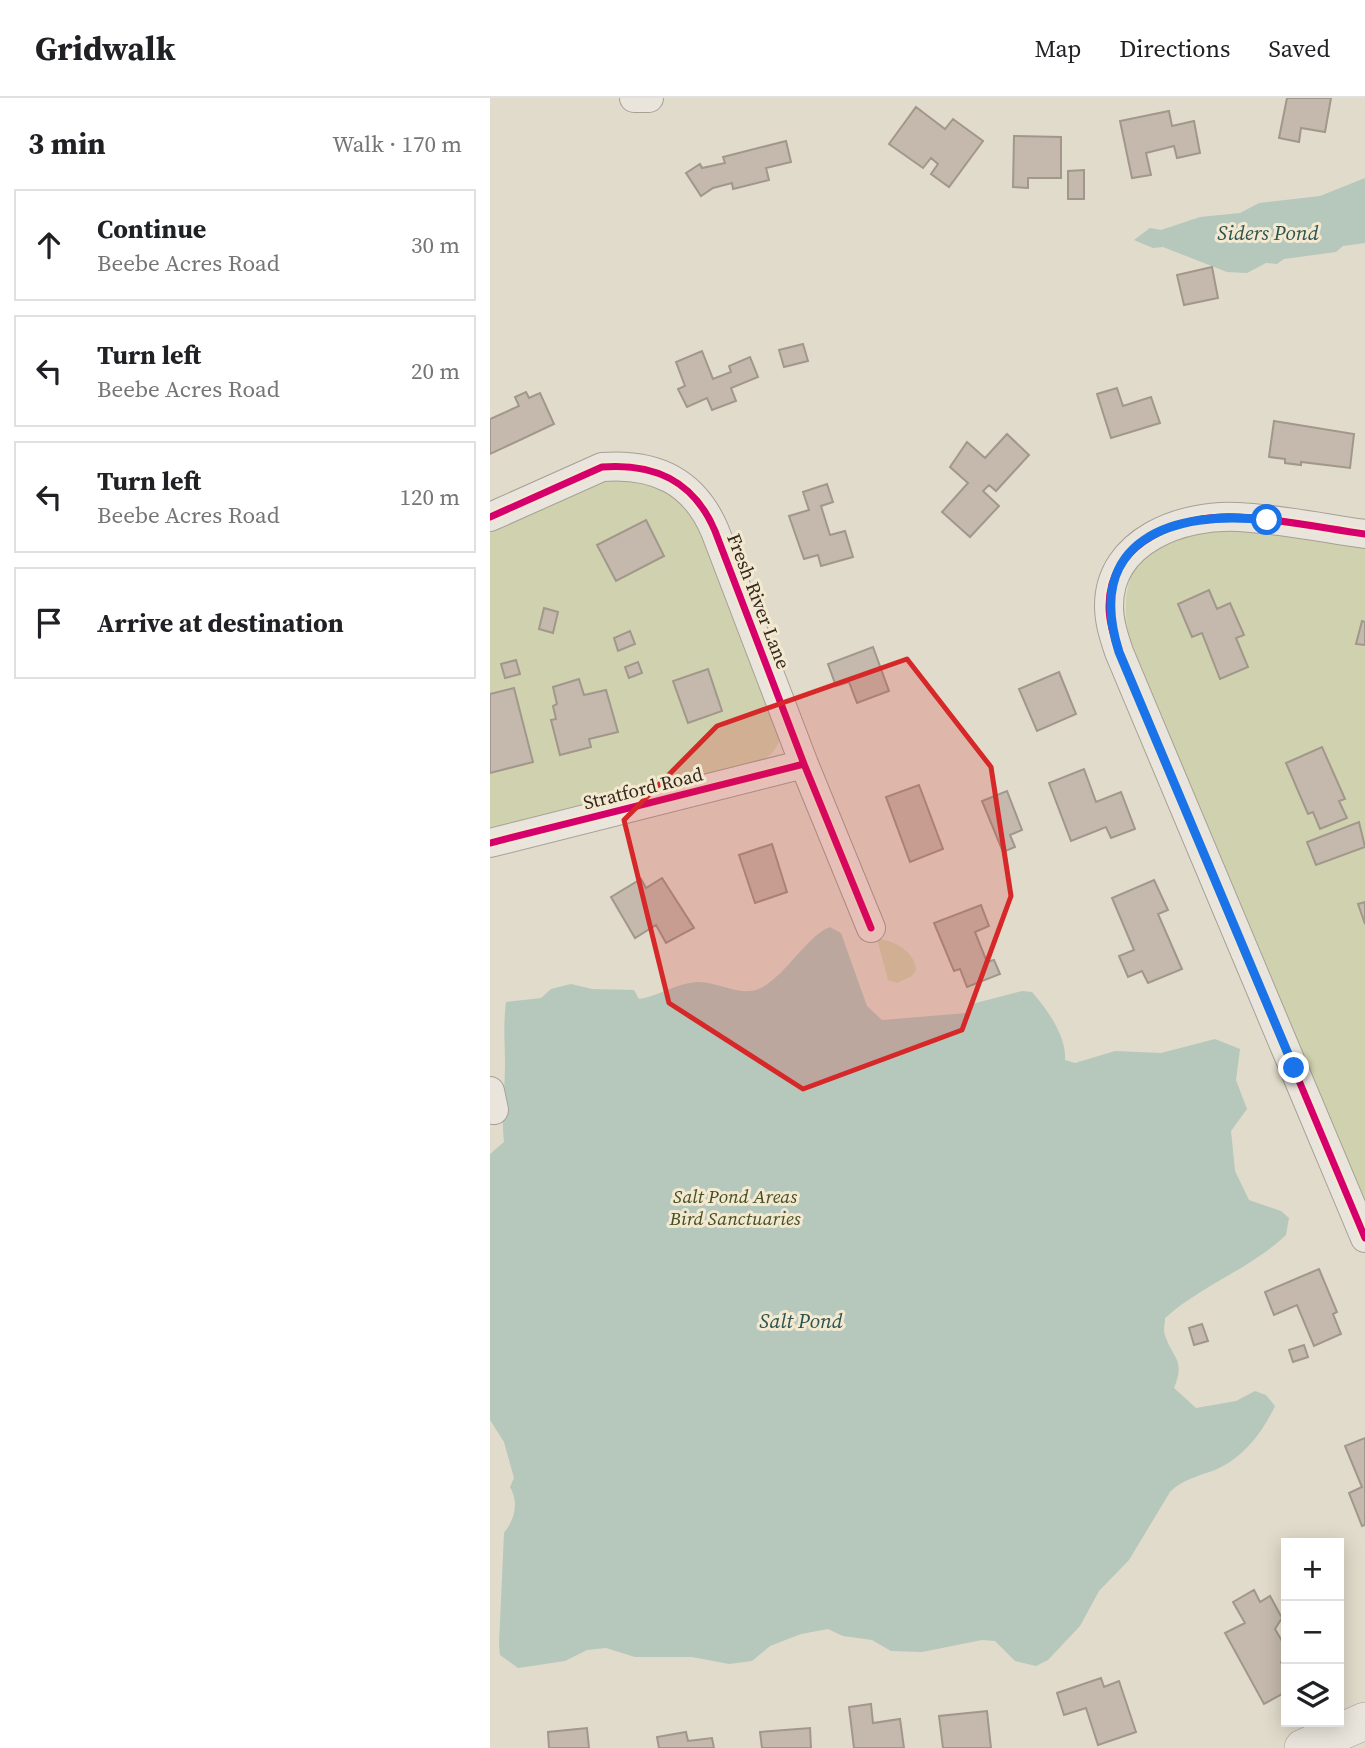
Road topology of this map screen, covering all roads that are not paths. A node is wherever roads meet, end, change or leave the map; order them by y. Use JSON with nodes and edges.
{"nodes":[{"id":1,"x":634,"y":98,"type":"edge"},
{"id":2,"x":649,"y":98,"type":"edge"},
{"id":3,"x":490,"y":517,"type":"edge"},
{"id":4,"x":1365,"y":534,"type":"edge"},
{"id":5,"x":804,"y":764,"type":"junction"},
{"id":6,"x":490,"y":843,"type":"edge"},
{"id":7,"x":872,"y":928,"type":"dead end"},
{"id":8,"x":1365,"y":1238,"type":"edge"},
{"id":9,"x":1365,"y":1721,"type":"edge"},
{"id":10,"x":1303,"y":1748,"type":"edge"}],
"edges":[{"from":1,"to":2,"type":"street"},
{"from":3,"to":5,"type":"street","name":"Fresh River Lane"},
{"from":4,"to":8,"type":"street"},
{"from":5,"to":6,"type":"street","name":"Stratford Road"},
{"from":5,"to":7,"type":"street","name":"Fresh River Lane"},
{"from":9,"to":10,"type":"street"}]}
